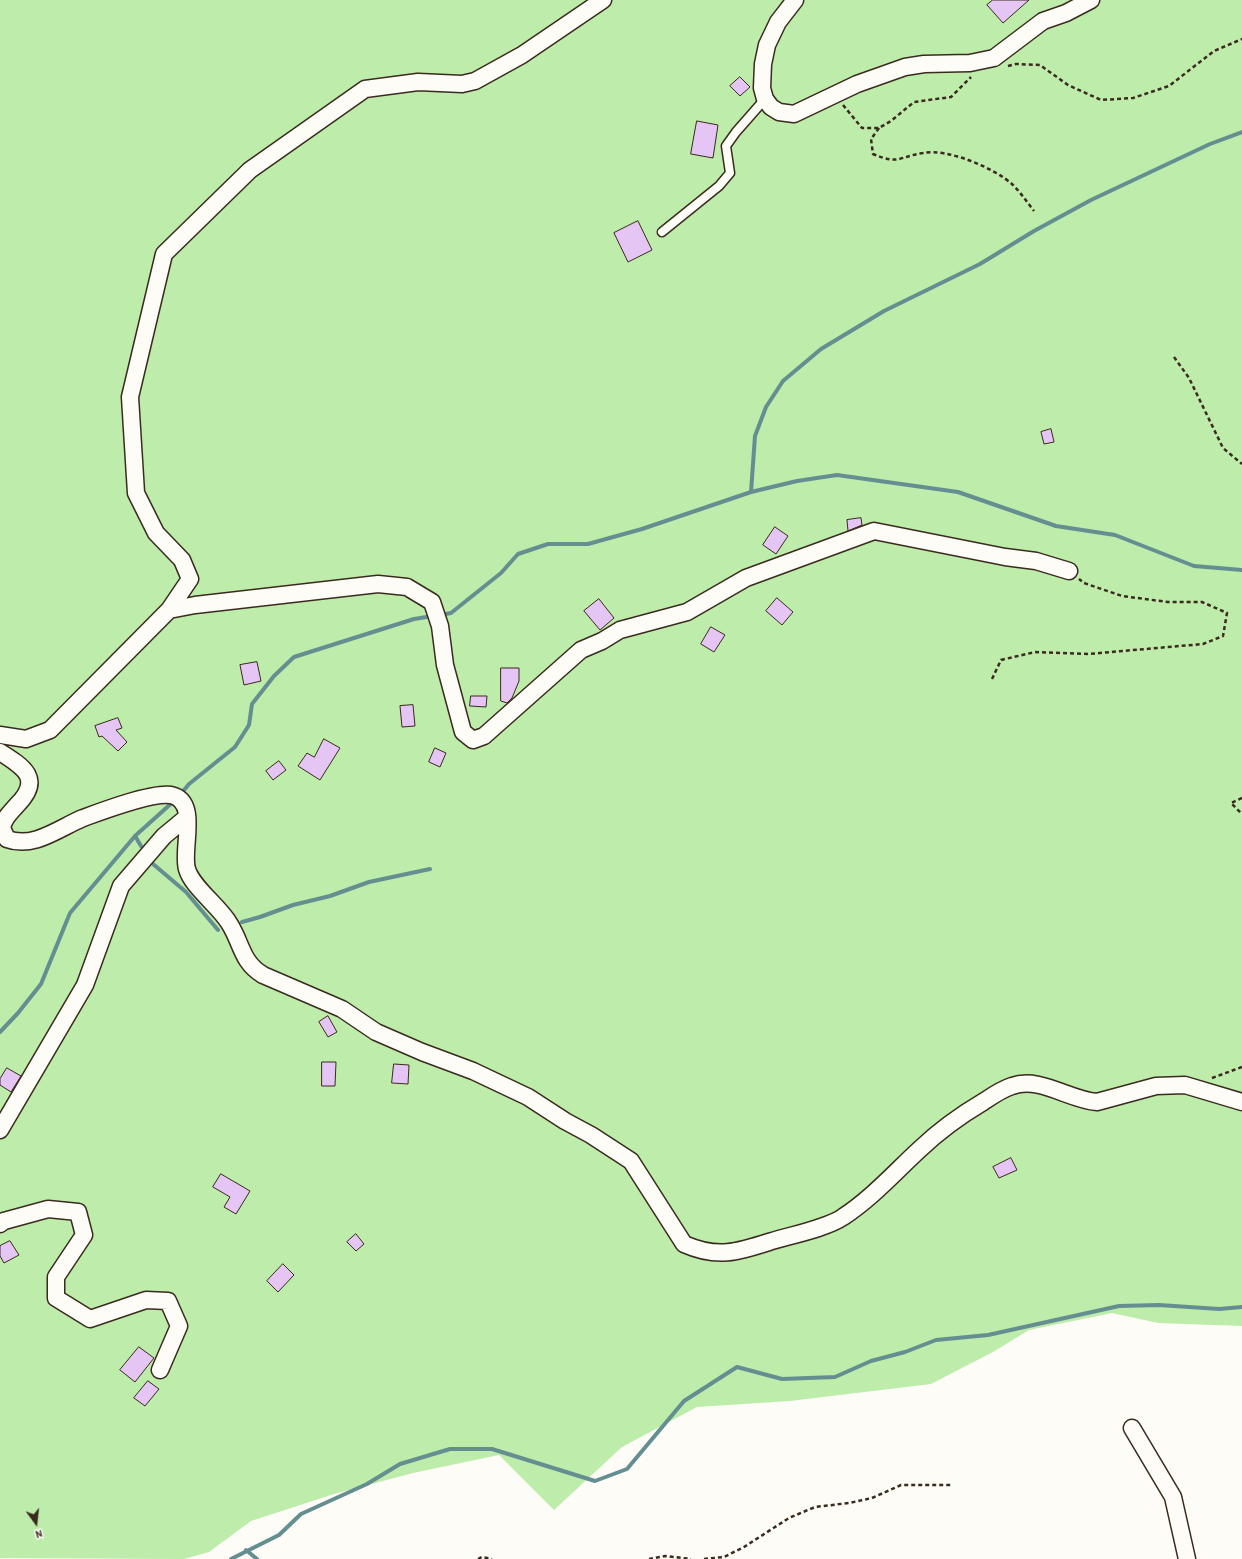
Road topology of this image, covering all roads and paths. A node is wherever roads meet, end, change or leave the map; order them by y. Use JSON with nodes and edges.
{"nodes":[{"id":1,"x":603,"y":0,"type":"edge"},
{"id":2,"x":794,"y":0,"type":"edge"},
{"id":3,"x":1091,"y":0,"type":"edge"},
{"id":4,"x":1242,"y":39,"type":"edge"},
{"id":5,"x":1002,"y":68,"type":"dead end"},
{"id":6,"x":972,"y":77,"type":"dead end"},
{"id":7,"x":834,"y":94,"type":"junction"},
{"id":8,"x":765,"y":99,"type":"junction"},
{"id":9,"x":879,"y":128,"type":"junction"},
{"id":10,"x":1034,"y":211,"type":"dead end"},
{"id":11,"x":662,"y":232,"type":"dead end"},
{"id":12,"x":1174,"y":357,"type":"dead end"},
{"id":13,"x":1242,"y":464,"type":"edge"},
{"id":14,"x":1069,"y":571,"type":"joint"},
{"id":15,"x":169,"y":610,"type":"junction"},
{"id":16,"x":992,"y":679,"type":"dead end"},
{"id":17,"x":0,"y":735,"type":"edge"},
{"id":18,"x":0,"y":752,"type":"edge"},
{"id":19,"x":1242,"y":798,"type":"edge"},
{"id":20,"x":1242,"y":814,"type":"edge"},
{"id":21,"x":187,"y":817,"type":"junction"},
{"id":22,"x":1242,"y":1067,"type":"edge"},
{"id":23,"x":1196,"y":1088,"type":"junction"},
{"id":24,"x":1242,"y":1102,"type":"edge"},
{"id":25,"x":0,"y":1130,"type":"edge"},
{"id":26,"x":0,"y":1224,"type":"edge"},
{"id":27,"x":160,"y":1370,"type":"dead end"},
{"id":28,"x":1132,"y":1428,"type":"dead end"},
{"id":29,"x":952,"y":1485,"type":"dead end"},
{"id":30,"x":478,"y":1559,"type":"edge"},
{"id":31,"x":492,"y":1559,"type":"edge"},
{"id":32,"x":649,"y":1559,"type":"edge"},
{"id":33,"x":691,"y":1559,"type":"edge"},
{"id":34,"x":704,"y":1559,"type":"edge"},
{"id":35,"x":1187,"y":1559,"type":"edge"}],
"edges":[{"from":1,"to":15,"type":"street"},
{"from":2,"to":8,"type":"street"},
{"from":3,"to":7,"type":"street"},
{"from":4,"to":5,"type":"path"},
{"from":6,"to":9,"type":"path"},
{"from":7,"to":8,"type":"street"},
{"from":7,"to":9,"type":"path"},
{"from":8,"to":11,"type":"lane"},
{"from":9,"to":10,"type":"path"},
{"from":12,"to":13,"type":"path"},
{"from":14,"to":15,"type":"street"},
{"from":14,"to":16,"type":"path"},
{"from":15,"to":17,"type":"street"},
{"from":18,"to":21,"type":"street"},
{"from":19,"to":20,"type":"path"},
{"from":21,"to":23,"type":"street"},
{"from":21,"to":25,"type":"street"},
{"from":22,"to":23,"type":"path"},
{"from":23,"to":24,"type":"street"},
{"from":26,"to":27,"type":"street"},
{"from":28,"to":35,"type":"street"},
{"from":29,"to":34,"type":"path"},
{"from":30,"to":31,"type":"path"},
{"from":32,"to":33,"type":"path"}]}
